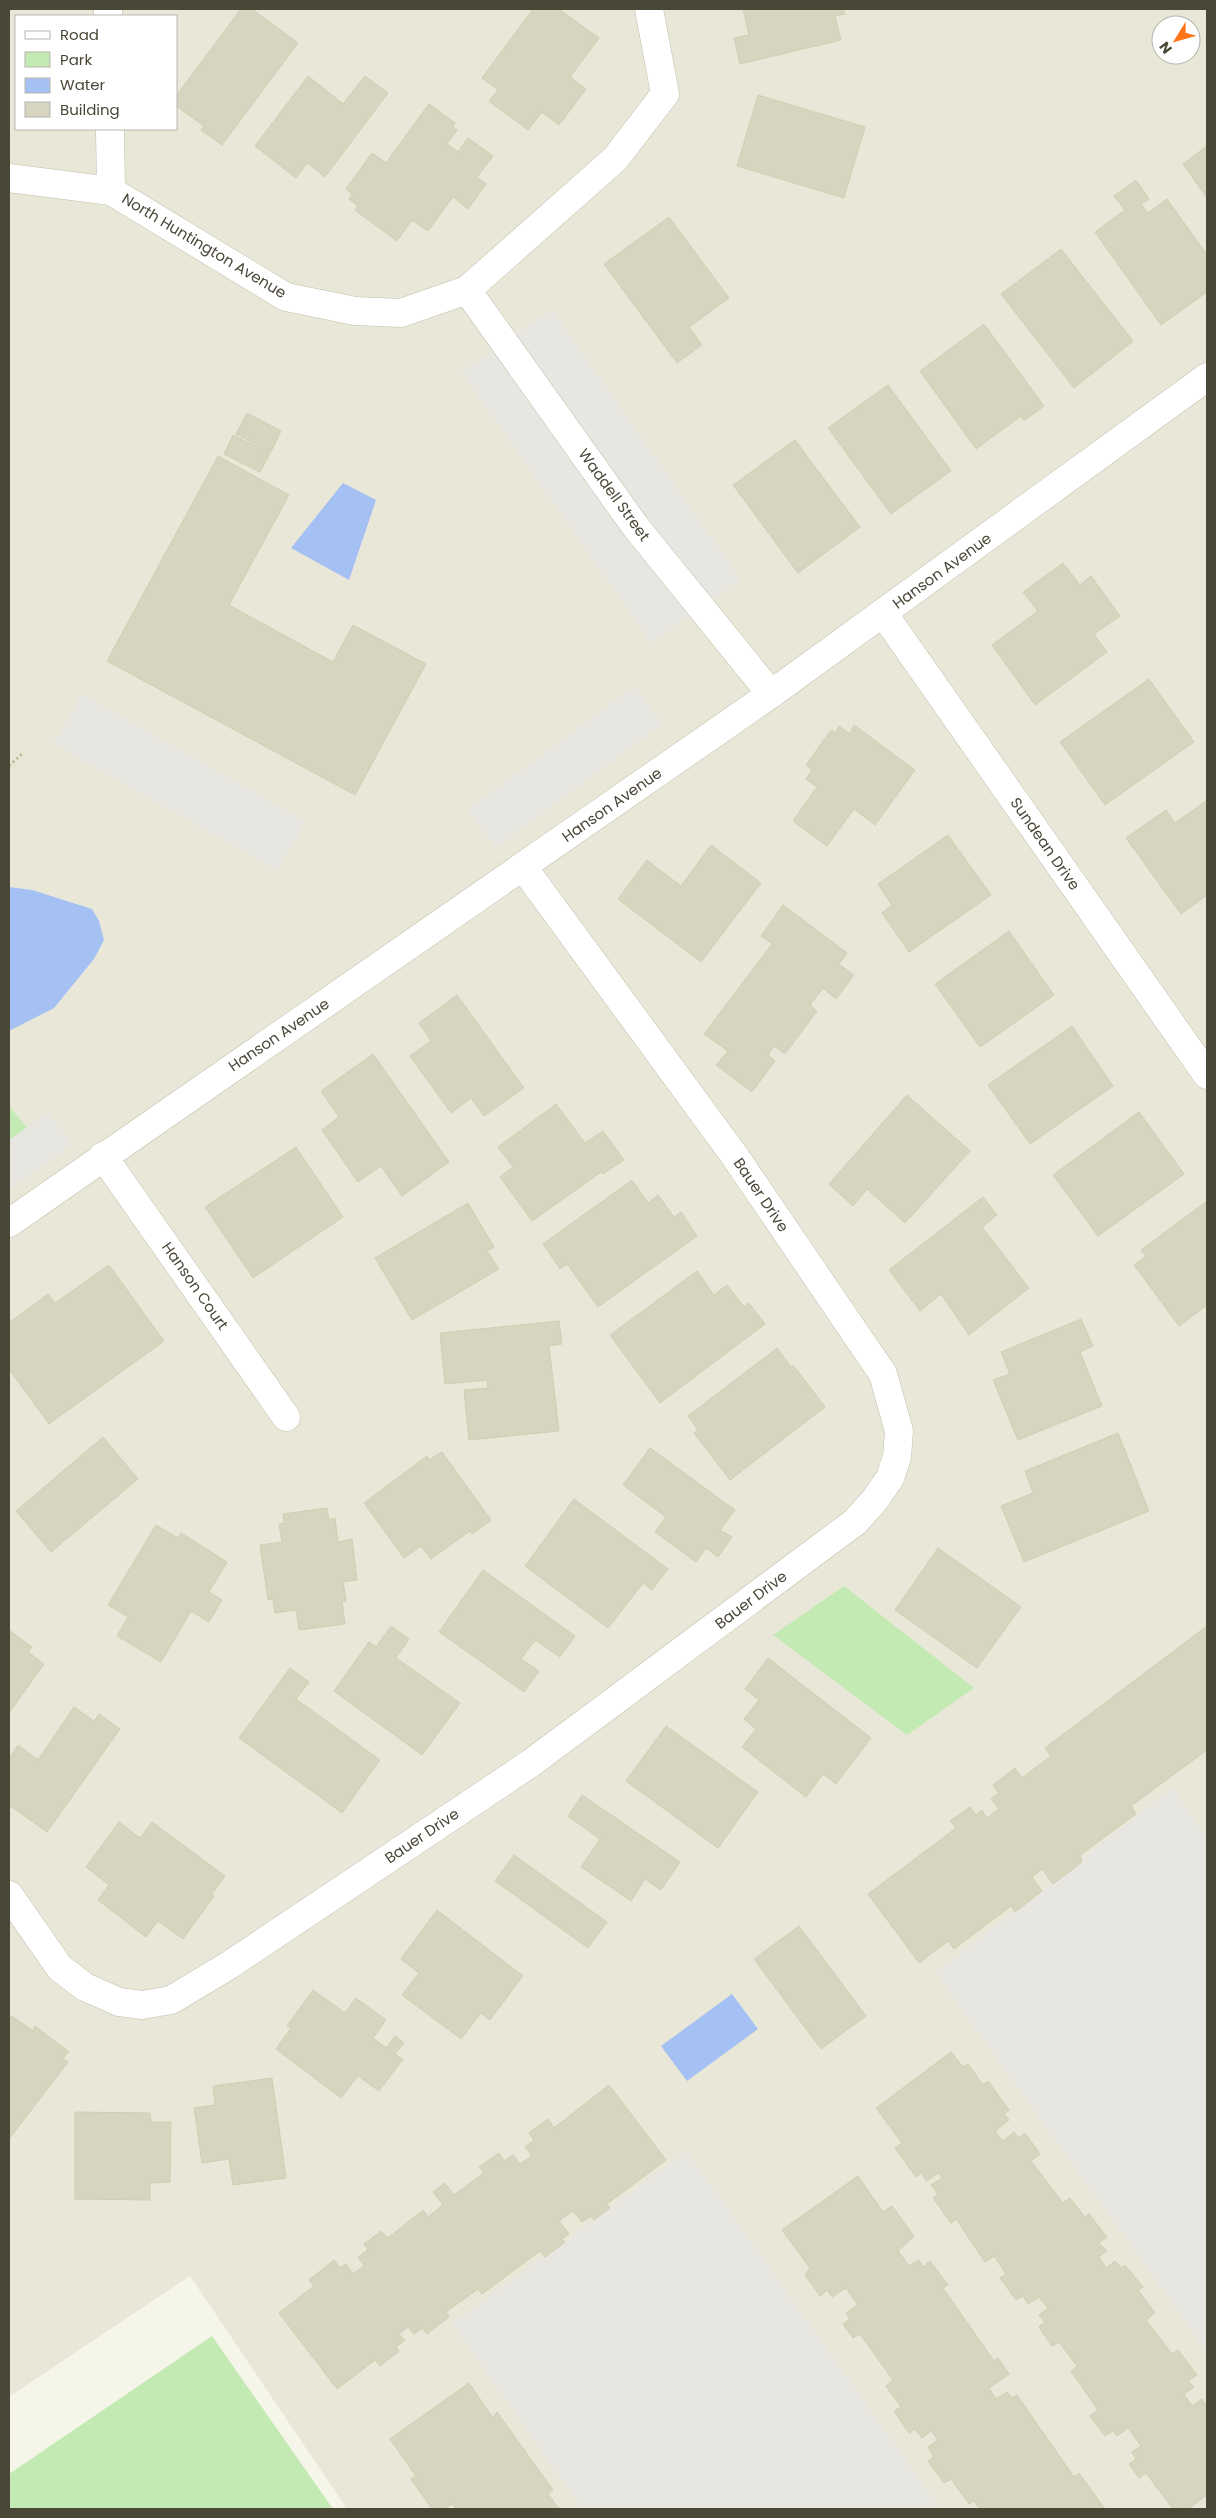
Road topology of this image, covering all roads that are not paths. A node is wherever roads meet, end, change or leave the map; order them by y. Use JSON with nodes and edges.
{"nodes":[{"id":1,"x":649,"y":9,"type":"edge"},
{"id":2,"x":110,"y":130,"type":"edge"},
{"id":3,"x":9,"y":178,"type":"edge"},
{"id":4,"x":111,"y":191,"type":"junction"},
{"id":5,"x":467,"y":290,"type":"junction"},
{"id":6,"x":1207,"y":377,"type":"edge"},
{"id":7,"x":883,"y":613,"type":"junction"},
{"id":8,"x":771,"y":694,"type":"junction"},
{"id":9,"x":523,"y":867,"type":"junction"},
{"id":10,"x":1207,"y":1075,"type":"edge"},
{"id":11,"x":103,"y":1156,"type":"junction"},
{"id":12,"x":9,"y":1223,"type":"edge"},
{"id":13,"x":286,"y":1417,"type":"dead end"},
{"id":14,"x":9,"y":1896,"type":"edge"}],
"edges":[{"from":1,"to":5,"type":"lane","name":"North Huntington Avenue"},
{"from":2,"to":4,"type":"lane"},
{"from":3,"to":4,"type":"lane","name":"North Huntington Avenue"},
{"from":4,"to":5,"type":"lane","name":"North Huntington Avenue"},
{"from":5,"to":8,"type":"lane","name":"Waddell Street"},
{"from":6,"to":7,"type":"lane","name":"Hanson Avenue"},
{"from":7,"to":8,"type":"lane","name":"Hanson Avenue"},
{"from":7,"to":10,"type":"lane","name":"Sundean Drive"},
{"from":8,"to":9,"type":"lane","name":"Hanson Avenue"},
{"from":9,"to":11,"type":"lane","name":"Hanson Avenue"},
{"from":9,"to":14,"type":"lane","name":"Bauer Drive"},
{"from":11,"to":12,"type":"lane","name":"Hanson Avenue"},
{"from":11,"to":13,"type":"lane","name":"Hanson Court"}]}
